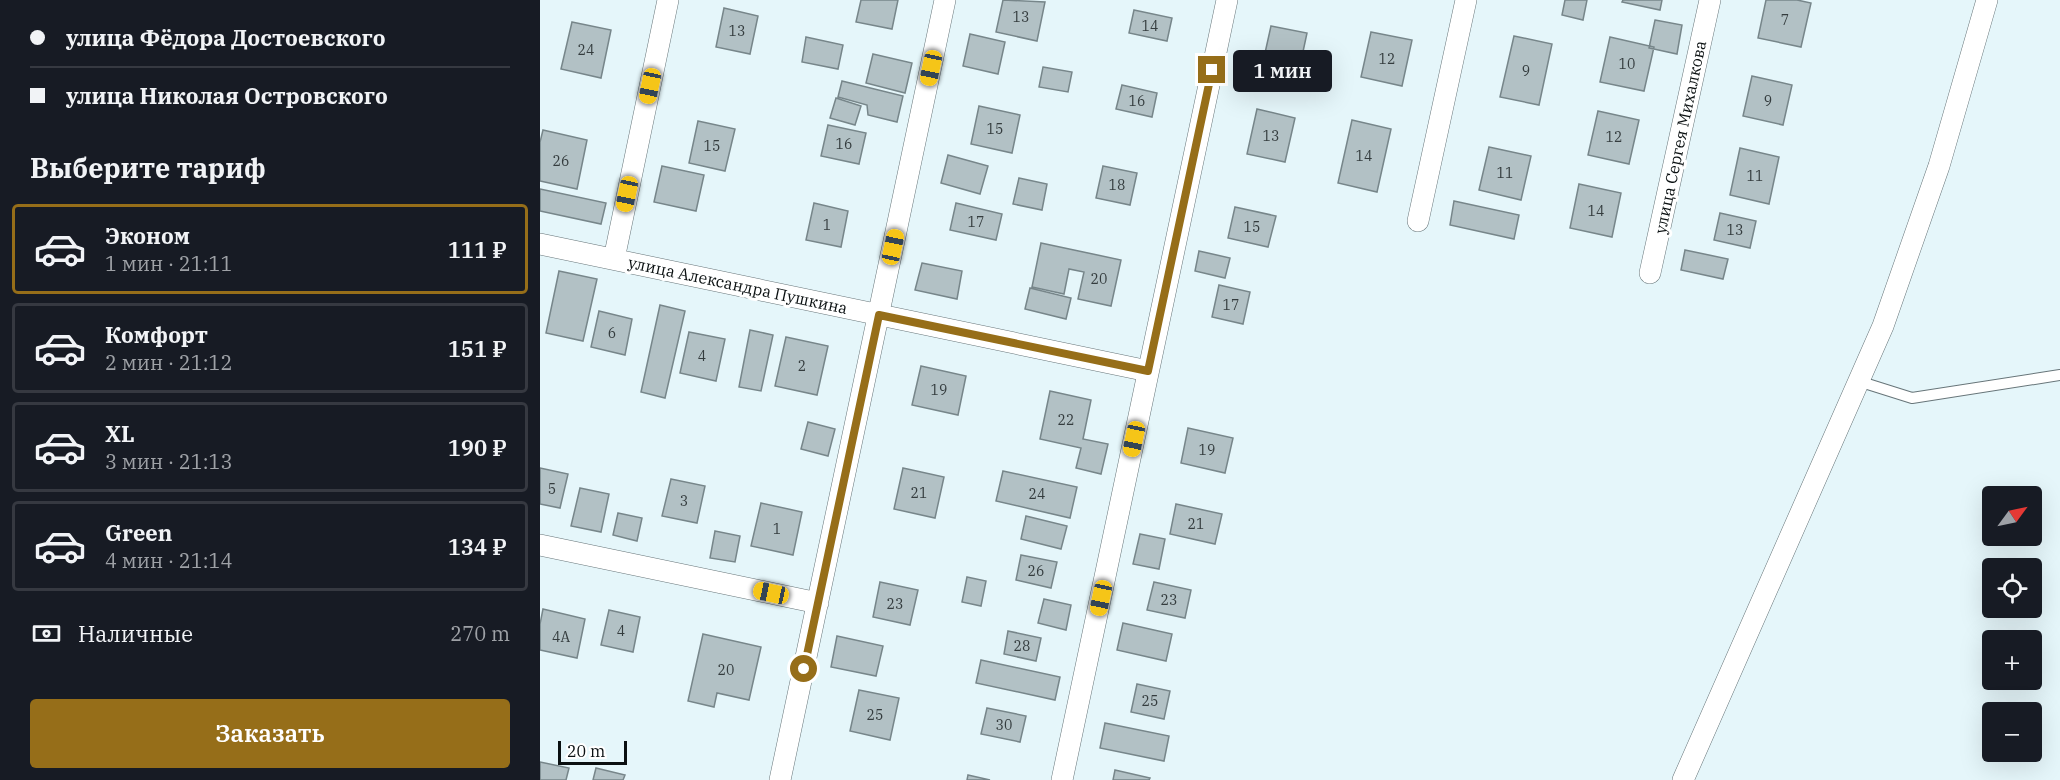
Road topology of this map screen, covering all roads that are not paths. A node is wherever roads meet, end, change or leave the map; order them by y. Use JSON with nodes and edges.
{"nodes":[{"id":1,"x":669,"y":0,"type":"edge"},
{"id":2,"x":945,"y":0,"type":"edge"},
{"id":3,"x":1227,"y":0,"type":"edge"},
{"id":4,"x":1466,"y":0,"type":"edge"},
{"id":5,"x":1710,"y":0,"type":"edge"},
{"id":6,"x":1987,"y":0,"type":"edge"},
{"id":7,"x":1418,"y":221,"type":"dead end"},
{"id":8,"x":540,"y":244,"type":"edge"},
{"id":9,"x":614,"y":259,"type":"junction"},
{"id":10,"x":1650,"y":273,"type":"dead end"},
{"id":11,"x":879,"y":315,"type":"junction"},
{"id":12,"x":1148,"y":371,"type":"junction"},
{"id":13,"x":2060,"y":375,"type":"edge"},
{"id":14,"x":1858,"y":381,"type":"junction"},
{"id":15,"x":540,"y":545,"type":"edge"},
{"id":16,"x":818,"y":603,"type":"junction"},
{"id":17,"x":780,"y":780,"type":"edge"},
{"id":18,"x":1062,"y":780,"type":"edge"},
{"id":19,"x":1683,"y":780,"type":"edge"}],
"edges":[{"from":1,"to":9,"type":"street"},
{"from":2,"to":11,"type":"street"},
{"from":3,"to":12,"type":"street"},
{"from":4,"to":7,"type":"street"},
{"from":5,"to":10,"type":"street","name":"улица Сергея Михалкова"},
{"from":6,"to":14,"type":"street"},
{"from":8,"to":9,"type":"street","name":"улица Александра Пушкина"},
{"from":9,"to":11,"type":"street","name":"улица Александра Пушкина"},
{"from":11,"to":12,"type":"street","name":"улица Александра Пушкина"},
{"from":11,"to":16,"type":"street"},
{"from":12,"to":18,"type":"street"},
{"from":13,"to":14,"type":"lane"},
{"from":14,"to":19,"type":"street"},
{"from":15,"to":16,"type":"street"},
{"from":16,"to":17,"type":"street"}]}
